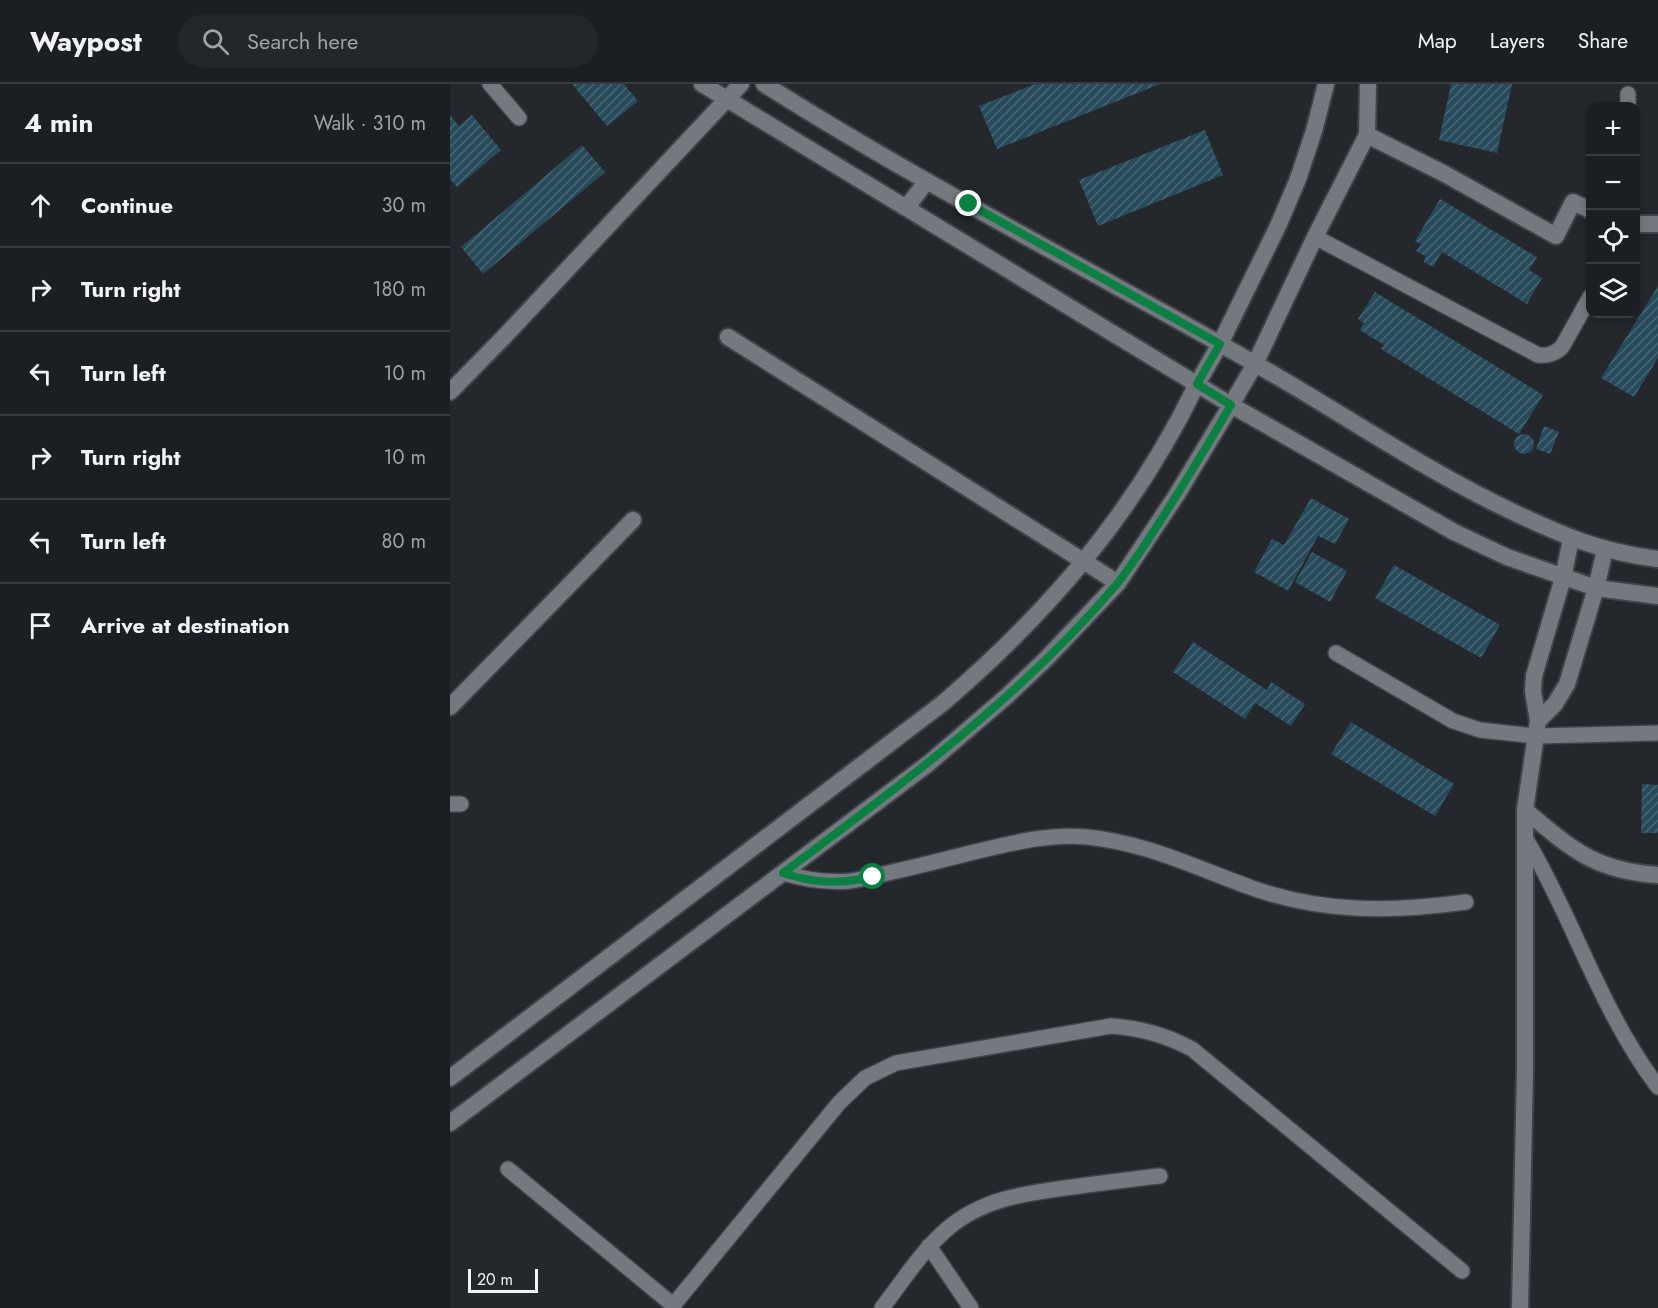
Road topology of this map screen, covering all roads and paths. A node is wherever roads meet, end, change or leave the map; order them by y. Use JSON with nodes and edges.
{"nodes":[{"id":1,"x":490,"y":84,"type":"edge"},
{"id":2,"x":702,"y":84,"type":"edge"},
{"id":3,"x":741,"y":84,"type":"edge"},
{"id":4,"x":764,"y":84,"type":"edge"},
{"id":5,"x":1326,"y":84,"type":"edge"},
{"id":6,"x":1368,"y":84,"type":"edge"},
{"id":7,"x":727,"y":100,"type":"junction"},
{"id":8,"x":519,"y":118,"type":"dead end"},
{"id":9,"x":1366,"y":135,"type":"junction"},
{"id":10,"x":927,"y":181,"type":"junction"},
{"id":11,"x":906,"y":208,"type":"junction"},
{"id":12,"x":1586,"y":208,"type":"edge"},
{"id":13,"x":1640,"y":224,"type":"edge"},
{"id":14,"x":1658,"y":224,"type":"edge"},
{"id":15,"x":1315,"y":237,"type":"junction"},
{"id":16,"x":1586,"y":304,"type":"edge"},
{"id":17,"x":728,"y":337,"type":"dead end"},
{"id":18,"x":1220,"y":344,"type":"junction"},
{"id":19,"x":1255,"y":364,"type":"junction"},
{"id":20,"x":1197,"y":384,"type":"junction"},
{"id":21,"x":450,"y":392,"type":"edge"},
{"id":22,"x":1231,"y":405,"type":"junction"},
{"id":23,"x":633,"y":520,"type":"dead end"},
{"id":24,"x":1570,"y":539,"type":"junction"},
{"id":25,"x":1605,"y":550,"type":"junction"},
{"id":26,"x":1658,"y":559,"type":"edge"},
{"id":27,"x":1083,"y":561,"type":"junction"},
{"id":28,"x":1563,"y":578,"type":"junction"},
{"id":29,"x":1118,"y":584,"type":"junction"},
{"id":30,"x":1596,"y":588,"type":"junction"},
{"id":31,"x":1658,"y":596,"type":"edge"},
{"id":32,"x":1336,"y":653,"type":"dead end"},
{"id":33,"x":450,"y":707,"type":"edge"},
{"id":34,"x":1537,"y":728,"type":"junction"},
{"id":35,"x":1658,"y":733,"type":"edge"},
{"id":36,"x":1525,"y":810,"type":"junction"},
{"id":37,"x":1525,"y":838,"type":"junction"},
{"id":38,"x":783,"y":873,"type":"junction"},
{"id":39,"x":1658,"y":875,"type":"edge"},
{"id":40,"x":1466,"y":902,"type":"dead end"},
{"id":41,"x":450,"y":1078,"type":"edge"},
{"id":42,"x":1658,"y":1087,"type":"edge"},
{"id":43,"x":450,"y":1123,"type":"edge"},
{"id":44,"x":508,"y":1169,"type":"dead end"},
{"id":45,"x":1160,"y":1176,"type":"dead end"},
{"id":46,"x":929,"y":1245,"type":"junction"},
{"id":47,"x":1462,"y":1271,"type":"dead end"},
{"id":48,"x":672,"y":1306,"type":"edge"},
{"id":49,"x":882,"y":1308,"type":"edge"},
{"id":50,"x":971,"y":1308,"type":"edge"},
{"id":51,"x":1520,"y":1308,"type":"edge"}],
"edges":[{"from":1,"to":8,"type":"lane"},
{"from":2,"to":7,"type":"street"},
{"from":3,"to":7,"type":"street"},
{"from":4,"to":10,"type":"street"},
{"from":5,"to":18,"type":"street"},
{"from":6,"to":9,"type":"street"},
{"from":7,"to":11,"type":"street"},
{"from":7,"to":21,"type":"street"},
{"from":9,"to":12,"type":"street"},
{"from":9,"to":15,"type":"street"},
{"from":10,"to":11,"type":"street"},
{"from":10,"to":18,"type":"street"},
{"from":11,"to":20,"type":"street"},
{"from":13,"to":14,"type":"street"},
{"from":15,"to":16,"type":"lane"},
{"from":15,"to":19,"type":"street"},
{"from":17,"to":27,"type":"street"},
{"from":18,"to":19,"type":"street"},
{"from":18,"to":20,"type":"street"},
{"from":19,"to":22,"type":"street"},
{"from":19,"to":24,"type":"street"},
{"from":20,"to":22,"type":"street"},
{"from":20,"to":27,"type":"street"},
{"from":22,"to":28,"type":"street"},
{"from":22,"to":29,"type":"street"},
{"from":23,"to":33,"type":"street"},
{"from":24,"to":25,"type":"street"},
{"from":24,"to":28,"type":"street"},
{"from":25,"to":26,"type":"street"},
{"from":25,"to":30,"type":"street"},
{"from":27,"to":29,"type":"street"},
{"from":27,"to":41,"type":"street"},
{"from":28,"to":30,"type":"street"},
{"from":28,"to":34,"type":"street"},
{"from":29,"to":38,"type":"street"},
{"from":30,"to":31,"type":"street"},
{"from":30,"to":34,"type":"street"},
{"from":32,"to":34,"type":"lane"},
{"from":34,"to":35,"type":"lane"},
{"from":34,"to":36,"type":"street"},
{"from":36,"to":37,"type":"street"},
{"from":36,"to":39,"type":"street"},
{"from":37,"to":42,"type":"lane"},
{"from":37,"to":51,"type":"street"},
{"from":38,"to":40,"type":"lane"},
{"from":38,"to":43,"type":"street"},
{"from":44,"to":48,"type":"lane"},
{"from":45,"to":46,"type":"lane"},
{"from":46,"to":49,"type":"lane"},
{"from":46,"to":50,"type":"lane"},
{"from":47,"to":48,"type":"lane"}]}
